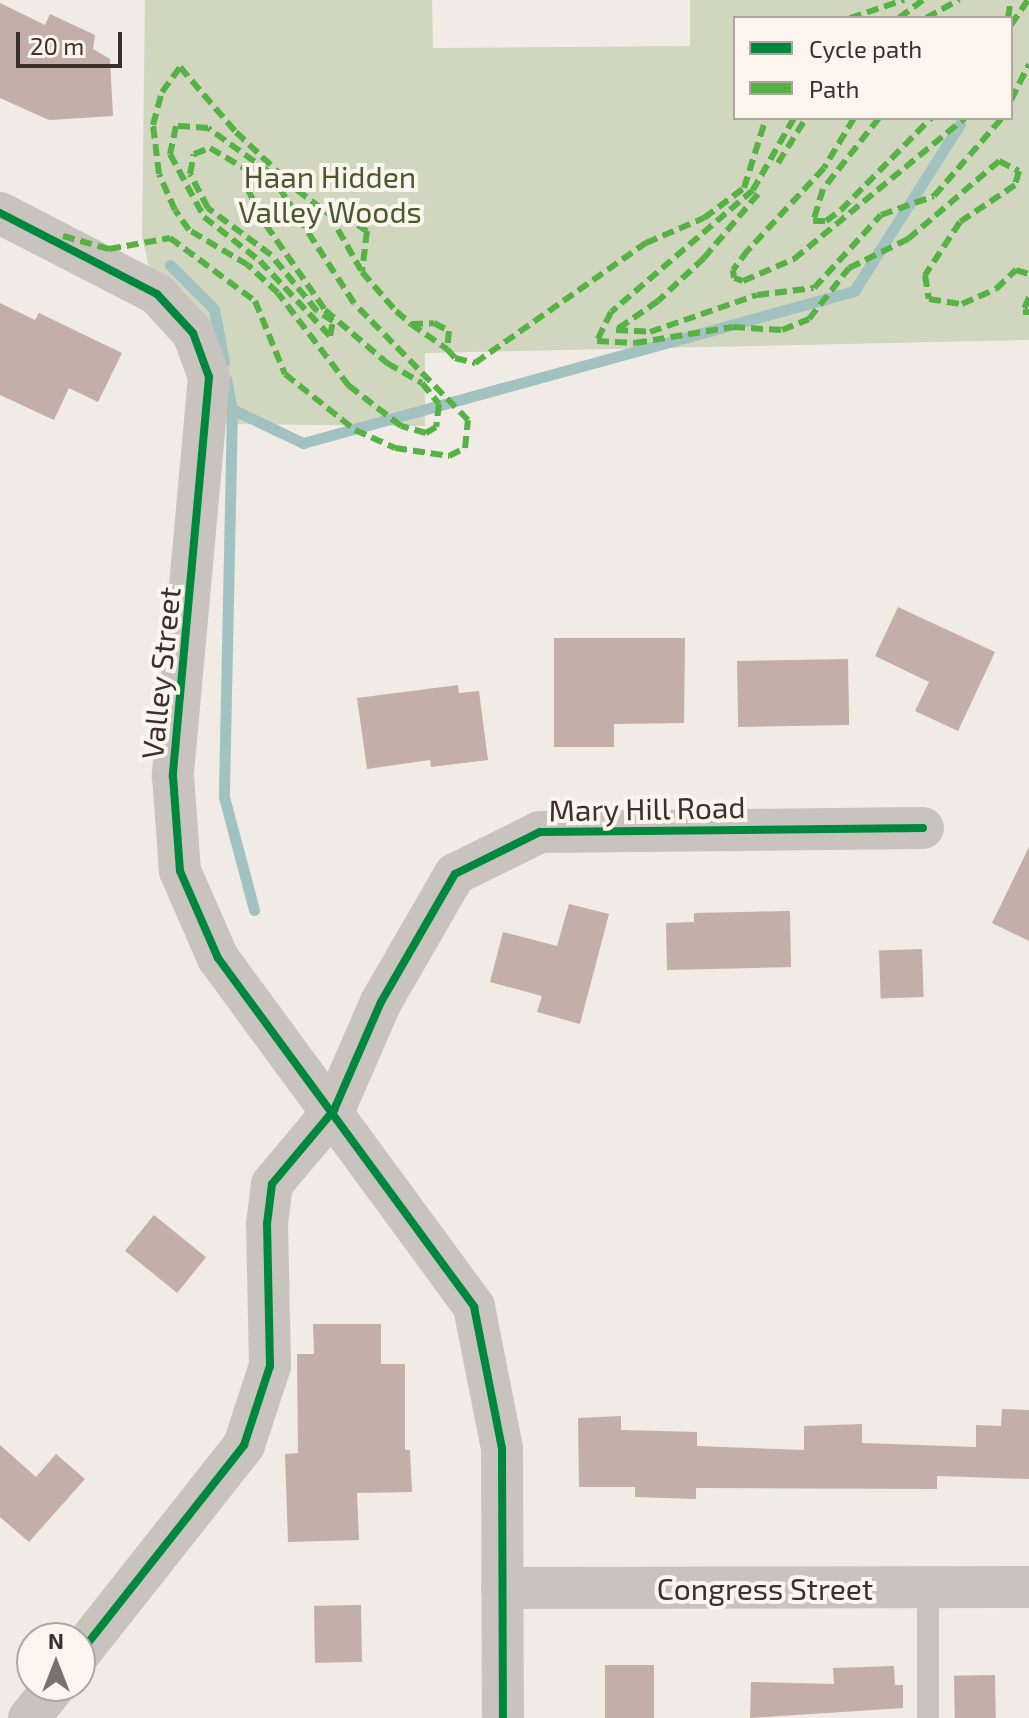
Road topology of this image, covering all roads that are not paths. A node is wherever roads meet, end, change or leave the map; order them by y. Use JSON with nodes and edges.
{"nodes":[{"id":1,"x":0,"y":213,"type":"edge"},
{"id":2,"x":923,"y":828,"type":"dead end"},
{"id":3,"x":334,"y":1110,"type":"junction"},
{"id":4,"x":1029,"y":1587,"type":"edge"},
{"id":5,"x":502,"y":1588,"type":"junction"},
{"id":6,"x":928,"y":1589,"type":"junction"},
{"id":7,"x":96,"y":1633,"type":"edge"},
{"id":8,"x":42,"y":1702,"type":"edge"},
{"id":9,"x":29,"y":1718,"type":"edge"},
{"id":10,"x":503,"y":1718,"type":"edge"},
{"id":11,"x":928,"y":1718,"type":"edge"}],
"edges":[{"from":1,"to":3,"type":"street","name":"Valley Street"},
{"from":2,"to":3,"type":"street","name":"Mary Hill Road"},
{"from":3,"to":5,"type":"street","name":"Valley Street"},
{"from":3,"to":7,"type":"street","name":"Mary Hill Road"},
{"from":4,"to":6,"type":"street","name":"Congress Street"},
{"from":5,"to":6,"type":"street","name":"Congress Street"},
{"from":5,"to":10,"type":"street","name":"Valley Street"},
{"from":6,"to":11,"type":"lane"},
{"from":8,"to":9,"type":"street"}]}
